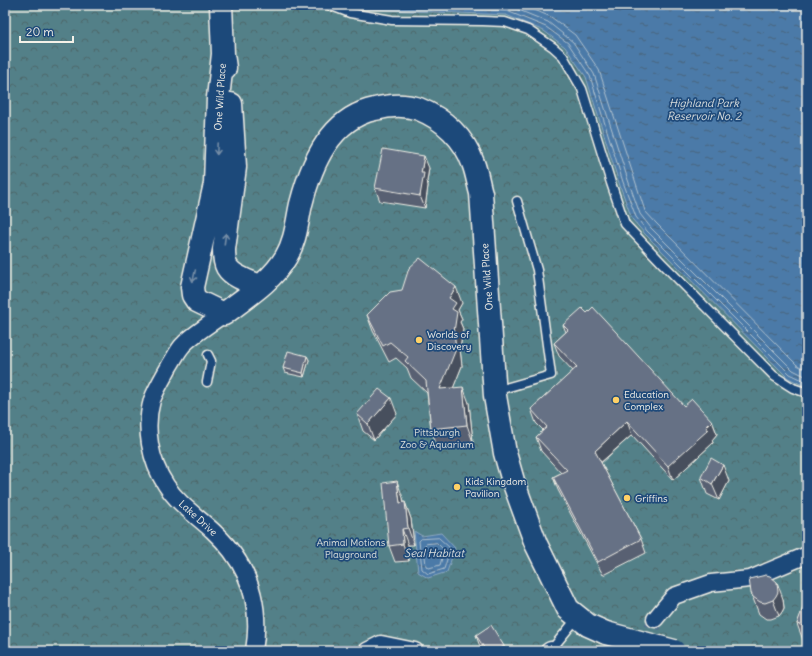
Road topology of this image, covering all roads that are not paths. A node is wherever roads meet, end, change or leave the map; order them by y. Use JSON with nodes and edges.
{"nodes":[{"id":1,"x":221,"y":5,"type":"edge"},
{"id":2,"x":328,"y":5,"type":"edge"},
{"id":3,"x":223,"y":54,"type":"junction"},
{"id":4,"x":517,"y":201,"type":"dead end"},
{"id":5,"x":260,"y":286,"type":"junction"},
{"id":6,"x":224,"y":314,"type":"junction"},
{"id":7,"x":208,"y":355,"type":"dead end"},
{"id":8,"x":207,"y":382,"type":"dead end"},
{"id":9,"x":494,"y":391,"type":"junction"},
{"id":10,"x":807,"y":393,"type":"edge"},
{"id":11,"x":807,"y":555,"type":"edge"},
{"id":12,"x":578,"y":617,"type":"junction"},
{"id":13,"x":655,"y":619,"type":"tunnel mouth"},
{"id":14,"x":550,"y":650,"type":"edge"},
{"id":15,"x":254,"y":651,"type":"edge"},
{"id":16,"x":367,"y":651,"type":"edge"},
{"id":17,"x":415,"y":651,"type":"edge"},
{"id":18,"x":674,"y":651,"type":"edge"}],
"edges":[{"from":1,"to":3,"type":"main road","name":"One Wild Place"},
{"from":2,"to":10,"type":"lane"},
{"from":5,"to":3,"type":"main road","name":"One Wild Place","one_way":true},
{"from":3,"to":6,"type":"main road","name":"One Wild Place","one_way":true},
{"from":4,"to":9,"type":"lane"},
{"from":5,"to":6,"type":"main road","name":"One Wild Place"},
{"from":5,"to":9,"type":"main road","name":"One Wild Place"},
{"from":6,"to":15,"type":"street","name":"Lake Drive"},
{"from":7,"to":8,"type":"lane"},
{"from":9,"to":12,"type":"main road","name":"One Wild Place"},
{"from":11,"to":13,"type":"street"},
{"from":12,"to":14,"type":"lane"},
{"from":12,"to":18,"type":"main road","name":"One Wild Place","bridge":true},
{"from":16,"to":17,"type":"street"}]}
